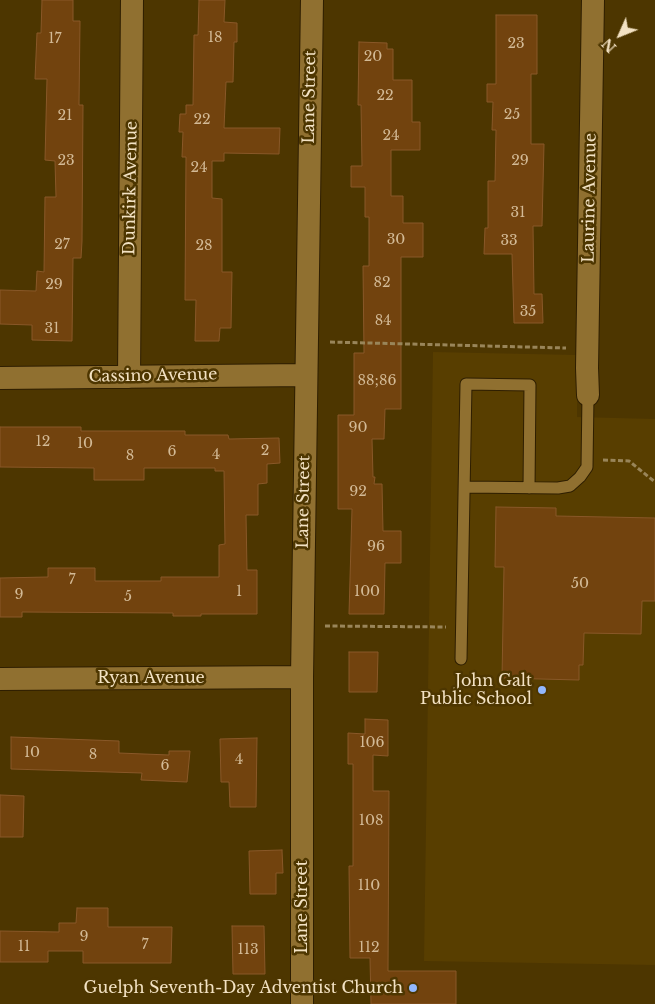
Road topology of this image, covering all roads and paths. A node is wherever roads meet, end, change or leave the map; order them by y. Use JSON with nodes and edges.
{"nodes":[{"id":1,"x":132,"y":0,"type":"edge"},
{"id":2,"x":312,"y":0,"type":"edge"},
{"id":3,"x":593,"y":0,"type":"edge"},
{"id":4,"x":306,"y":341,"type":"junction"},
{"id":5,"x":566,"y":348,"type":"dead end"},
{"id":6,"x":306,"y":375,"type":"junction"},
{"id":7,"x":129,"y":376,"type":"junction"},
{"id":8,"x":0,"y":378,"type":"edge"},
{"id":9,"x":588,"y":395,"type":"joint"},
{"id":10,"x":587,"y":459,"type":"junction"},
{"id":11,"x":655,"y":482,"type":"edge"},
{"id":12,"x":465,"y":488,"type":"junction"},
{"id":13,"x":528,"y":488,"type":"junction"},
{"id":14,"x":302,"y":625,"type":"junction"},
{"id":15,"x":462,"y":628,"type":"junction"},
{"id":16,"x":461,"y":660,"type":"dead end"},
{"id":17,"x":302,"y":677,"type":"junction"},
{"id":18,"x":0,"y":679,"type":"edge"},
{"id":19,"x":302,"y":1004,"type":"edge"}],
"edges":[{"from":1,"to":7,"type":"street","name":"Dunkirk Avenue"},
{"from":2,"to":4,"type":"street","name":"Lane Street"},
{"from":3,"to":9,"type":"street","name":"Laurine Avenue"},
{"from":4,"to":5,"type":"path"},
{"from":4,"to":6,"type":"street","name":"Lane Street"},
{"from":6,"to":7,"type":"street","name":"Cassino Avenue"},
{"from":6,"to":14,"type":"street","name":"Lane Street"},
{"from":7,"to":8,"type":"street","name":"Cassino Avenue"},
{"from":9,"to":10,"type":"lane"},
{"from":10,"to":11,"type":"path"},
{"from":10,"to":13,"type":"lane"},
{"from":12,"to":13,"type":"lane"},
{"from":12,"to":13,"type":"lane"},
{"from":12,"to":15,"type":"lane"},
{"from":14,"to":15,"type":"path"},
{"from":14,"to":17,"type":"street","name":"Lane Street"},
{"from":15,"to":16,"type":"lane"},
{"from":17,"to":18,"type":"street","name":"Ryan Avenue"},
{"from":17,"to":19,"type":"street","name":"Lane Street"}]}
